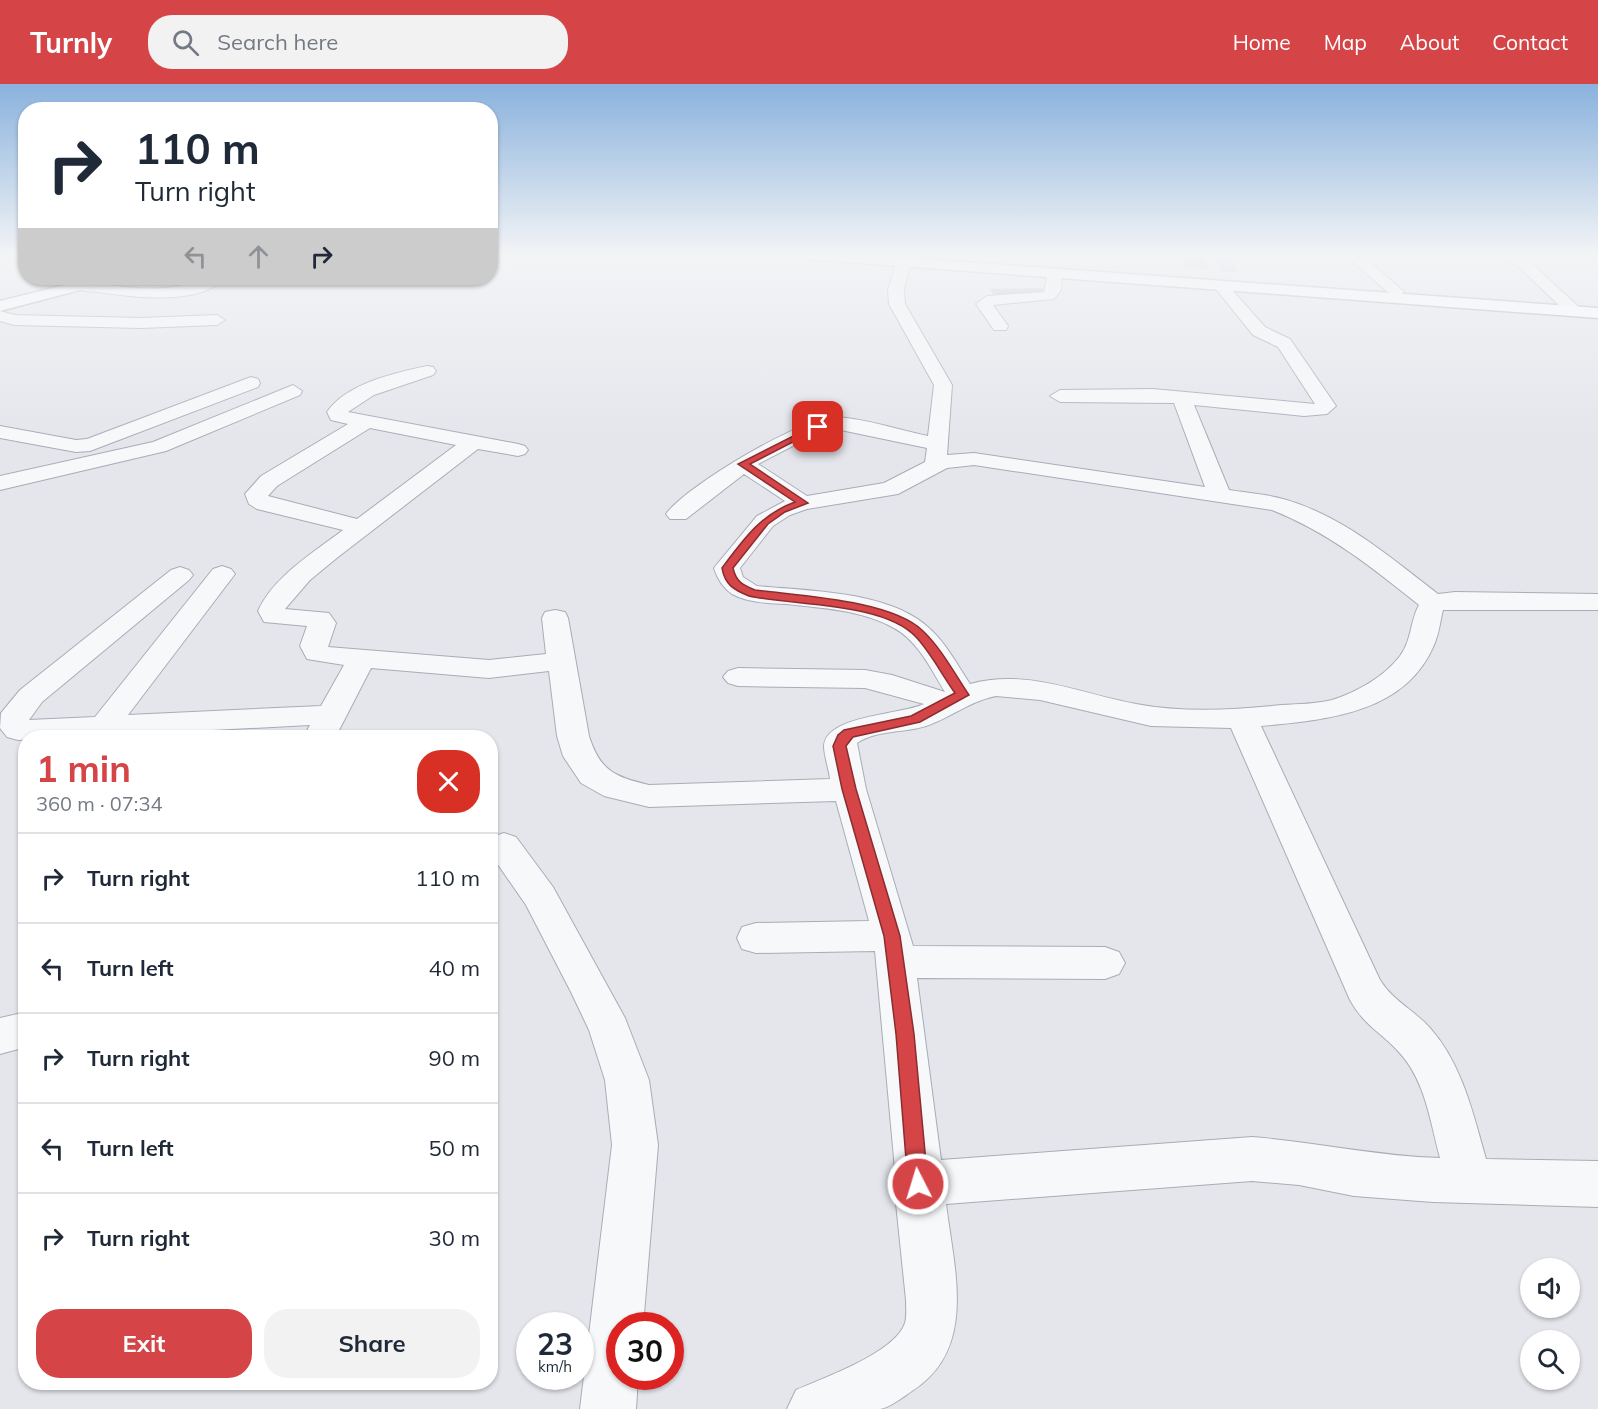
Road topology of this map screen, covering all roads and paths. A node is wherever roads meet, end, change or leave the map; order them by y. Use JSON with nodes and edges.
{"nodes":[{"id":1,"x":3,"y":317,"type":"edge"},
{"id":2,"x":904,"y":317,"type":"edge"},
{"id":3,"x":992,"y":317,"type":"edge"},
{"id":4,"x":1246,"y":317,"type":"edge"},
{"id":5,"x":217,"y":320,"type":"dead end"},
{"id":6,"x":1000,"y":326,"type":"dead end"},
{"id":7,"x":427,"y":371,"type":"dead end"},
{"id":8,"x":251,"y":383,"type":"dead end"},
{"id":9,"x":293,"y":391,"type":"dead end"},
{"id":10,"x":1059,"y":396,"type":"dead end"},
{"id":11,"x":1182,"y":398,"type":"junction"},
{"id":12,"x":364,"y":423,"type":"junction"},
{"id":13,"x":0,"y":432,"type":"edge"},
{"id":14,"x":473,"y":442,"type":"junction"},
{"id":15,"x":518,"y":450,"type":"dead end"},
{"id":16,"x":937,"y":454,"type":"junction"},
{"id":17,"x":743,"y":464,"type":"junction"},
{"id":18,"x":0,"y":483,"type":"edge"},
{"id":19,"x":1219,"y":494,"type":"junction"},
{"id":20,"x":803,"y":503,"type":"junction"},
{"id":21,"x":678,"y":514,"type":"dead end"},
{"id":22,"x":359,"y":527,"type":"junction"},
{"id":23,"x":222,"y":574,"type":"dead end"},
{"id":24,"x":180,"y":575,"type":"dead end"},
{"id":25,"x":1433,"y":603,"type":"junction"},
{"id":26,"x":1590,"y":606,"type":"edge"},
{"id":27,"x":555,"y":618,"type":"dead end"},
{"id":28,"x":361,"y":660,"type":"junction"},
{"id":29,"x":561,"y":661,"type":"junction"},
{"id":30,"x":738,"y":677,"type":"dead end"},
{"id":31,"x":956,"y":699,"type":"junction"},
{"id":32,"x":1242,"y":718,"type":"junction"},
{"id":33,"x":325,"y":726,"type":"edge"},
{"id":34,"x":102,"y":728,"type":"junction"},
{"id":35,"x":18,"y":730,"type":"edge"},
{"id":36,"x":61,"y":730,"type":"edge"},
{"id":37,"x":849,"y":789,"type":"junction"},
{"id":38,"x":504,"y":846,"type":"dead end"},
{"id":39,"x":756,"y":938,"type":"dead end"},
{"id":40,"x":894,"y":949,"type":"junction"},
{"id":41,"x":1105,"y":963,"type":"dead end"},
{"id":42,"x":18,"y":1031,"type":"edge"},
{"id":43,"x":0,"y":1036,"type":"edge"},
{"id":44,"x":1469,"y":1180,"type":"junction"},
{"id":45,"x":918,"y":1184,"type":"junction"},
{"id":46,"x":1598,"y":1184,"type":"edge"},
{"id":47,"x":608,"y":1409,"type":"edge"},
{"id":48,"x":815,"y":1409,"type":"edge"}],
"edges":[{"from":1,"to":5,"type":"street"},
{"from":2,"to":16,"type":"street"},
{"from":3,"to":6,"type":"street"},
{"from":4,"to":11,"type":"street"},
{"from":7,"to":12,"type":"street"},
{"from":8,"to":13,"type":"street"},
{"from":9,"to":18,"type":"street"},
{"from":10,"to":11,"type":"street"},
{"from":11,"to":19,"type":"street"},
{"from":12,"to":14,"type":"street"},
{"from":12,"to":22,"type":"street"},
{"from":14,"to":15,"type":"street"},
{"from":14,"to":22,"type":"street"},
{"from":16,"to":17,"type":"street"},
{"from":16,"to":19,"type":"street"},
{"from":16,"to":20,"type":"street"},
{"from":17,"to":20,"type":"street"},
{"from":17,"to":21,"type":"street"},
{"from":19,"to":25,"type":"street"},
{"from":20,"to":31,"type":"street"},
{"from":22,"to":28,"type":"street"},
{"from":23,"to":34,"type":"street"},
{"from":24,"to":35,"type":"street"},
{"from":25,"to":26,"type":"street"},
{"from":25,"to":32,"type":"street"},
{"from":27,"to":29,"type":"street"},
{"from":28,"to":29,"type":"street"},
{"from":28,"to":33,"type":"street"},
{"from":29,"to":37,"type":"street"},
{"from":30,"to":31,"type":"street"},
{"from":31,"to":32,"type":"street"},
{"from":31,"to":37,"type":"street"},
{"from":32,"to":44,"type":"street"},
{"from":33,"to":34,"type":"street"},
{"from":34,"to":36,"type":"street"},
{"from":37,"to":40,"type":"street"},
{"from":38,"to":47,"type":"street"},
{"from":39,"to":40,"type":"street"},
{"from":40,"to":41,"type":"street"},
{"from":40,"to":45,"type":"street"},
{"from":42,"to":43,"type":"street"},
{"from":44,"to":45,"type":"street"},
{"from":44,"to":46,"type":"street"},
{"from":45,"to":48,"type":"street"}]}
